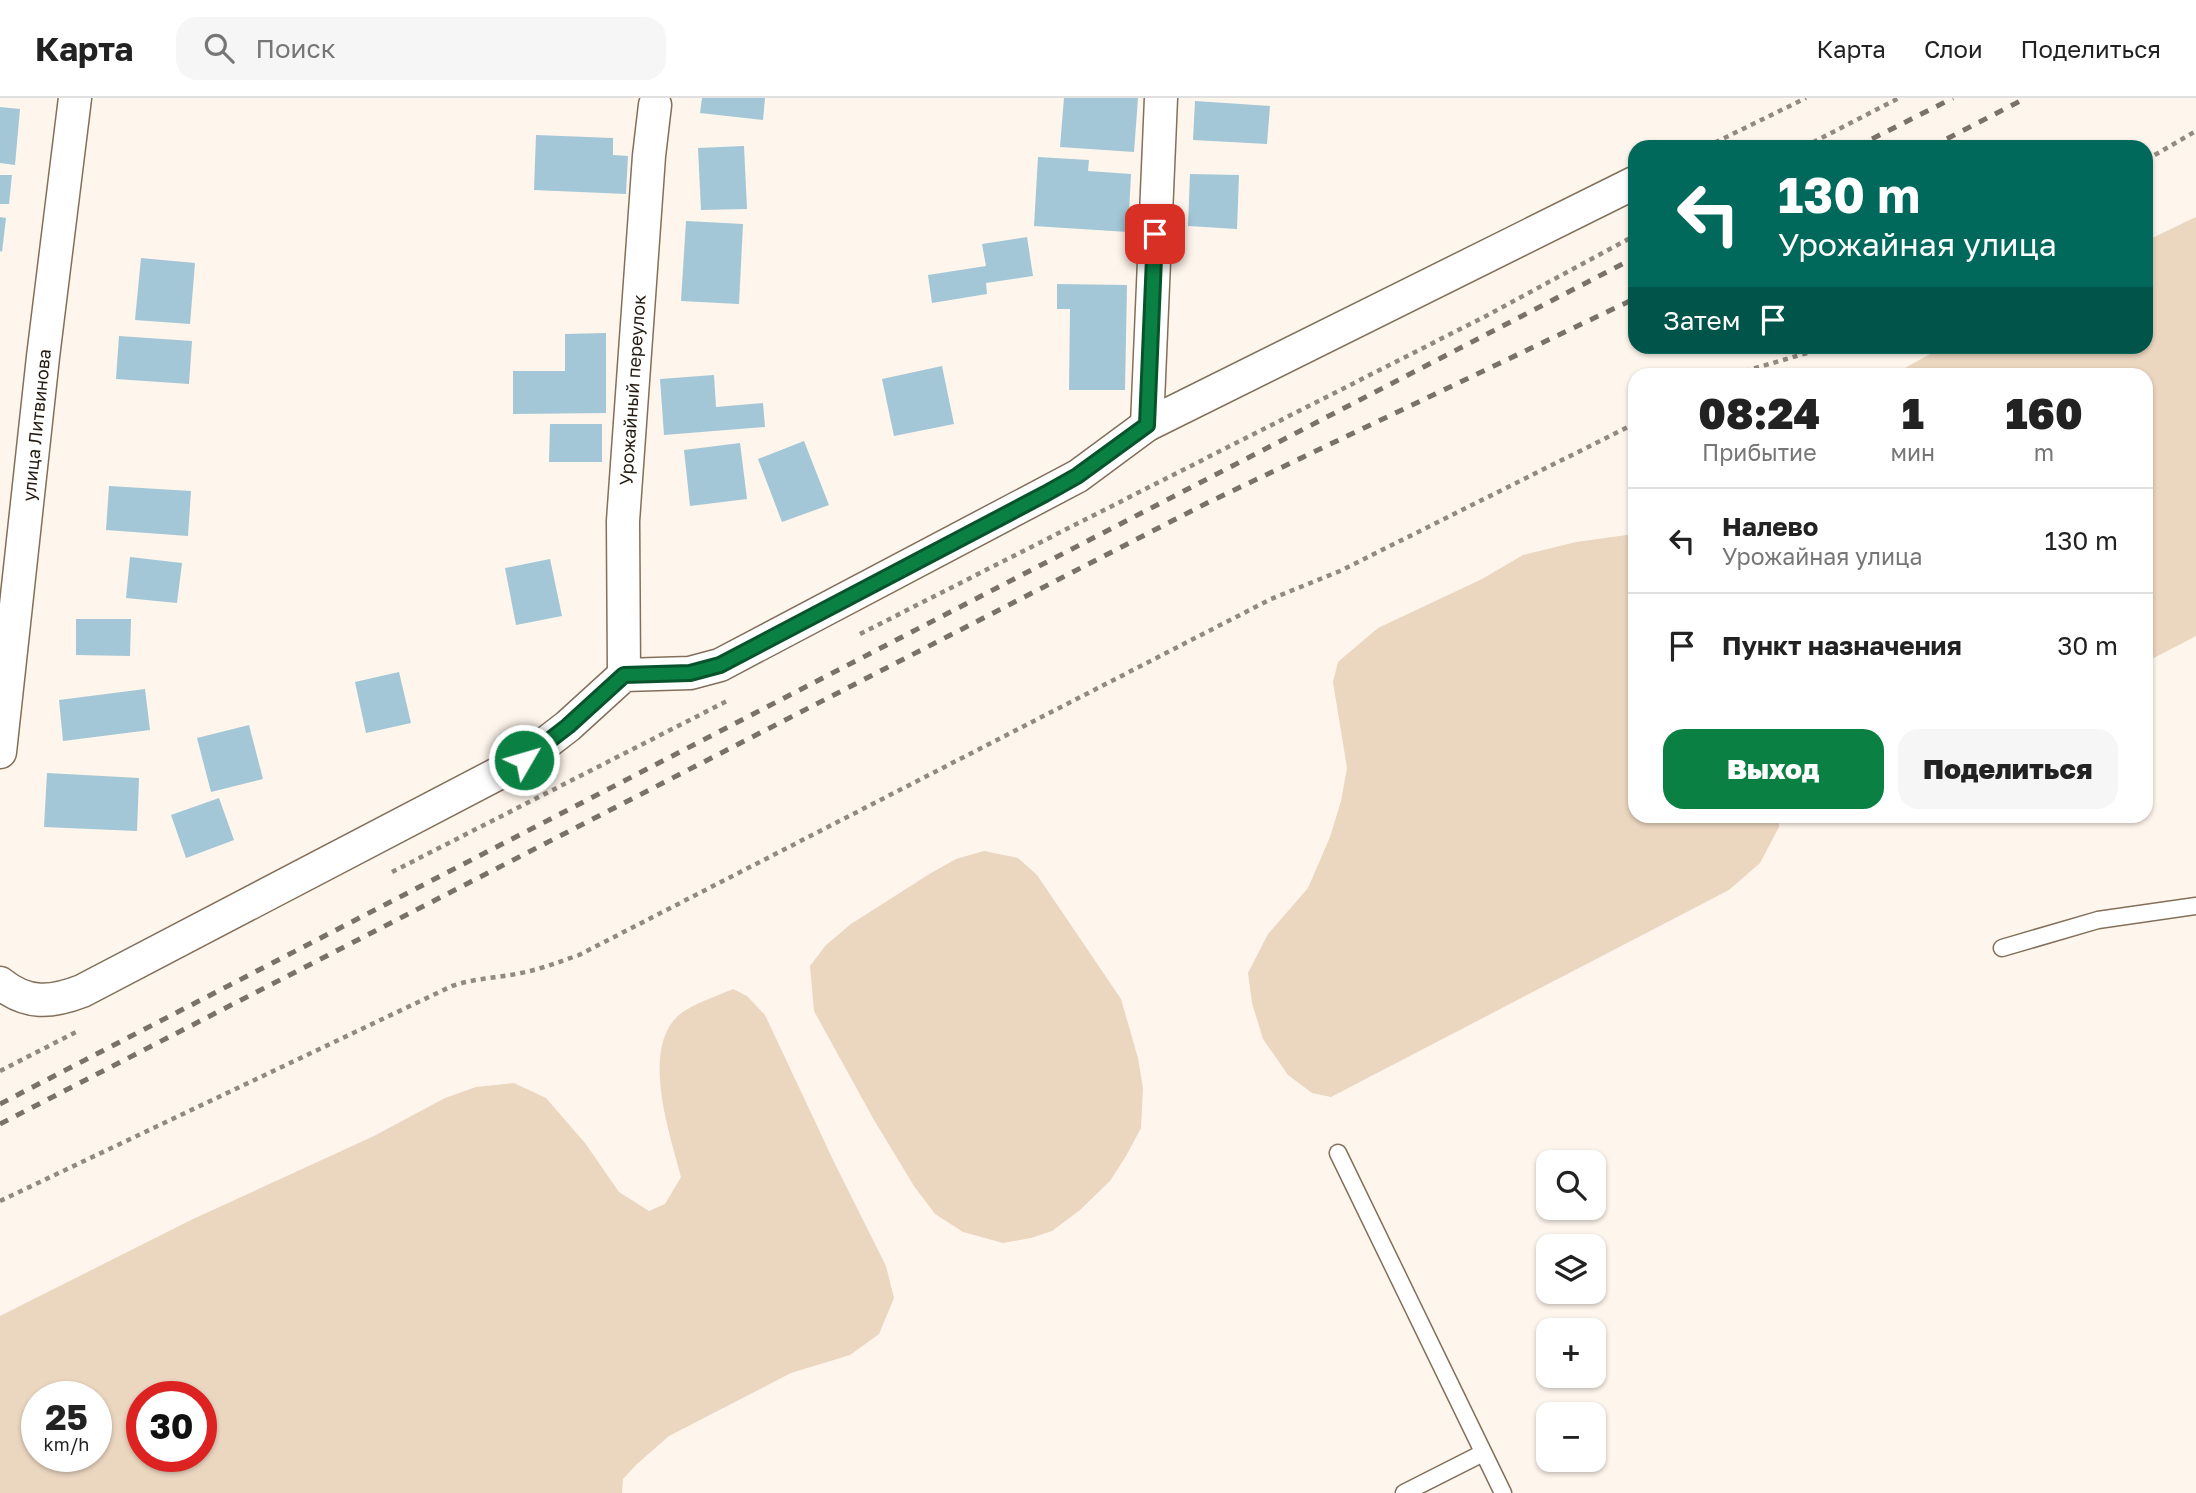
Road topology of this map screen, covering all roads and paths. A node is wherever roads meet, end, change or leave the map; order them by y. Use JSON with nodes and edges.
{"nodes":[{"id":1,"x":75,"y":98,"type":"edge"},
{"id":2,"x":1161,"y":98,"type":"edge"},
{"id":3,"x":1806,"y":98,"type":"edge"},
{"id":4,"x":1899,"y":98,"type":"edge"},
{"id":5,"x":655,"y":105,"type":"dead end"},
{"id":6,"x":2196,"y":131,"type":"edge"},
{"id":7,"x":1720,"y":140,"type":"edge"},
{"id":8,"x":1818,"y":140,"type":"edge"},
{"id":9,"x":2153,"y":156,"type":"edge"},
{"id":10,"x":1628,"y":186,"type":"edge"},
{"id":11,"x":1804,"y":354,"type":"edge"},
{"id":12,"x":1756,"y":368,"type":"edge"},
{"id":13,"x":1147,"y":425,"type":"junction"},
{"id":14,"x":1628,"y":427,"type":"edge"},
{"id":15,"x":624,"y":675,"type":"junction"},
{"id":16,"x":0,"y":752,"type":"edge"},
{"id":17,"x":2196,"y":906,"type":"edge"},
{"id":18,"x":2002,"y":948,"type":"dead end"},
{"id":19,"x":0,"y":983,"type":"edge"},
{"id":20,"x":1338,"y":1153,"type":"dead end"},
{"id":21,"x":0,"y":1201,"type":"edge"},
{"id":22,"x":1483,"y":1453,"type":"junction"},
{"id":23,"x":1404,"y":1493,"type":"edge"},
{"id":24,"x":1503,"y":1493,"type":"edge"}],
"edges":[{"from":1,"to":16,"type":"street","name":"улица Литвинова"},
{"from":2,"to":13,"type":"street"},
{"from":3,"to":7,"type":"path"},
{"from":4,"to":8,"type":"path"},
{"from":5,"to":15,"type":"street","name":"Урожайный переулок"},
{"from":6,"to":9,"type":"path"},
{"from":10,"to":13,"type":"street"},
{"from":11,"to":12,"type":"path"},
{"from":13,"to":15,"type":"street"},
{"from":14,"to":21,"type":"path"},
{"from":15,"to":19,"type":"street"},
{"from":17,"to":18,"type":"lane"},
{"from":20,"to":22,"type":"lane"},
{"from":22,"to":23,"type":"lane"},
{"from":22,"to":24,"type":"lane"}]}
